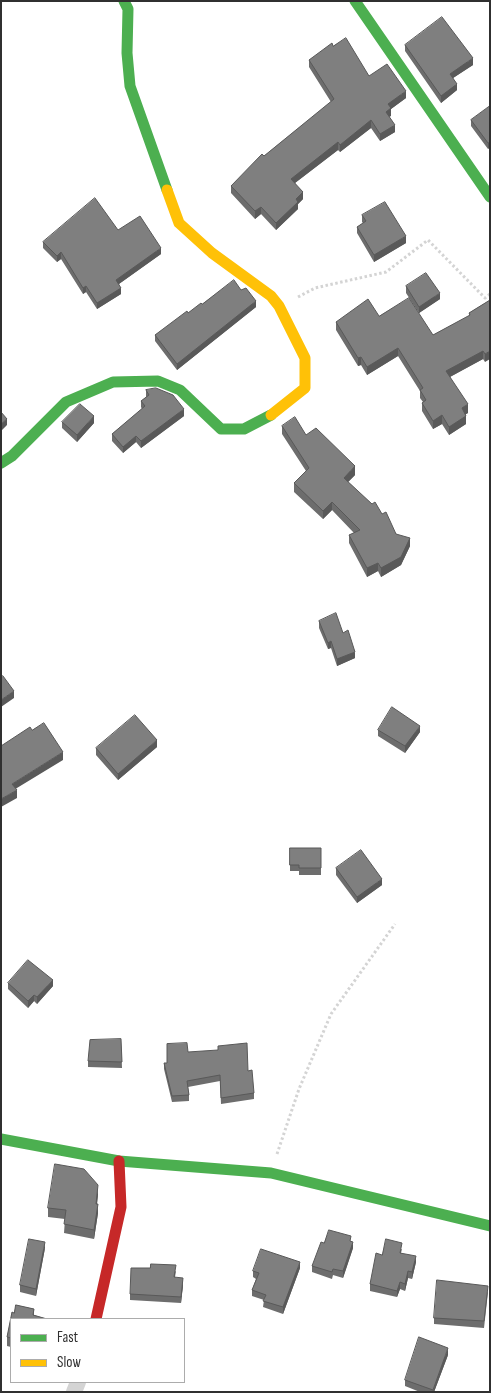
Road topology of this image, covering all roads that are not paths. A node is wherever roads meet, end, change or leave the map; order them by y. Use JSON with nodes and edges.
{"nodes":[{"id":1,"x":124,"y":1,"type":"edge"},
{"id":2,"x":355,"y":1,"type":"edge"},
{"id":3,"x":490,"y":197,"type":"edge"},
{"id":4,"x":1,"y":462,"type":"edge"},
{"id":5,"x":1,"y":1140,"type":"edge"},
{"id":6,"x":119,"y":1161,"type":"junction"},
{"id":7,"x":487,"y":1228,"type":"edge"},
{"id":8,"x":96,"y":1318,"type":"edge"}],
"edges":[{"from":1,"to":4,"type":"street"},
{"from":2,"to":3,"type":"street"},
{"from":5,"to":6,"type":"street"},
{"from":6,"to":7,"type":"street"},
{"from":6,"to":8,"type":"street"}]}
